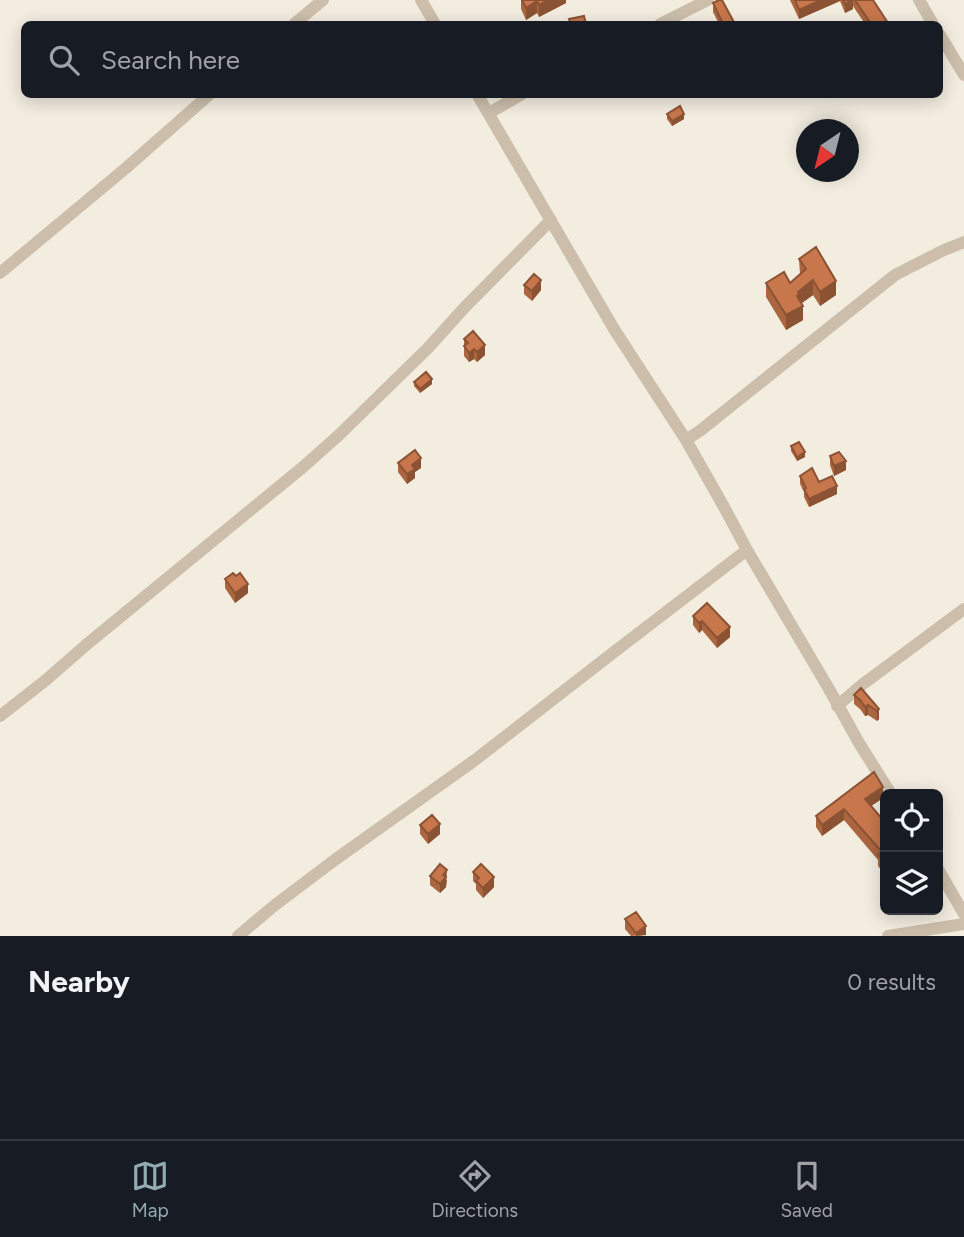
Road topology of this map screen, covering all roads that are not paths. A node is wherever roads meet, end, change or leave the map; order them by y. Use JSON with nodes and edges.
{"nodes":[{"id":1,"x":323,"y":0,"type":"edge"},
{"id":2,"x":421,"y":0,"type":"edge"},
{"id":3,"x":708,"y":0,"type":"edge"},
{"id":4,"x":919,"y":0,"type":"edge"},
{"id":5,"x":298,"y":21,"type":"edge"},
{"id":6,"x":433,"y":21,"type":"edge"},
{"id":7,"x":666,"y":21,"type":"edge"},
{"id":8,"x":931,"y":21,"type":"edge"},
{"id":9,"x":943,"y":40,"type":"edge"},
{"id":10,"x":964,"y":75,"type":"edge"},
{"id":11,"x":205,"y":98,"type":"edge"},
{"id":12,"x":480,"y":98,"type":"edge"},
{"id":13,"x":515,"y":98,"type":"edge"},
{"id":14,"x":489,"y":113,"type":"junction"},
{"id":15,"x":551,"y":220,"type":"junction"},
{"id":16,"x":964,"y":242,"type":"edge"},
{"id":17,"x":0,"y":273,"type":"edge"},
{"id":18,"x":686,"y":440,"type":"junction"},
{"id":19,"x":747,"y":550,"type":"junction"},
{"id":20,"x":964,"y":610,"type":"edge"},
{"id":21,"x":837,"y":706,"type":"junction"},
{"id":22,"x":0,"y":716,"type":"edge"},
{"id":23,"x":888,"y":789,"type":"edge"},
{"id":24,"x":943,"y":878,"type":"edge"},
{"id":25,"x":964,"y":914,"type":"edge"},
{"id":26,"x":964,"y":924,"type":"edge"},
{"id":27,"x":238,"y":936,"type":"edge"},
{"id":28,"x":888,"y":936,"type":"edge"}],
"edges":[{"from":1,"to":5,"type":"street"},
{"from":2,"to":6,"type":"street"},
{"from":3,"to":7,"type":"street"},
{"from":4,"to":8,"type":"street"},
{"from":9,"to":10,"type":"street"},
{"from":11,"to":17,"type":"street"},
{"from":12,"to":14,"type":"street"},
{"from":13,"to":14,"type":"street"},
{"from":14,"to":15,"type":"street"},
{"from":15,"to":18,"type":"street"},
{"from":15,"to":22,"type":"street"},
{"from":16,"to":18,"type":"street"},
{"from":18,"to":19,"type":"street"},
{"from":19,"to":21,"type":"street"},
{"from":19,"to":27,"type":"street"},
{"from":20,"to":21,"type":"street"},
{"from":21,"to":23,"type":"street"},
{"from":24,"to":25,"type":"street"},
{"from":26,"to":28,"type":"street"}]}
